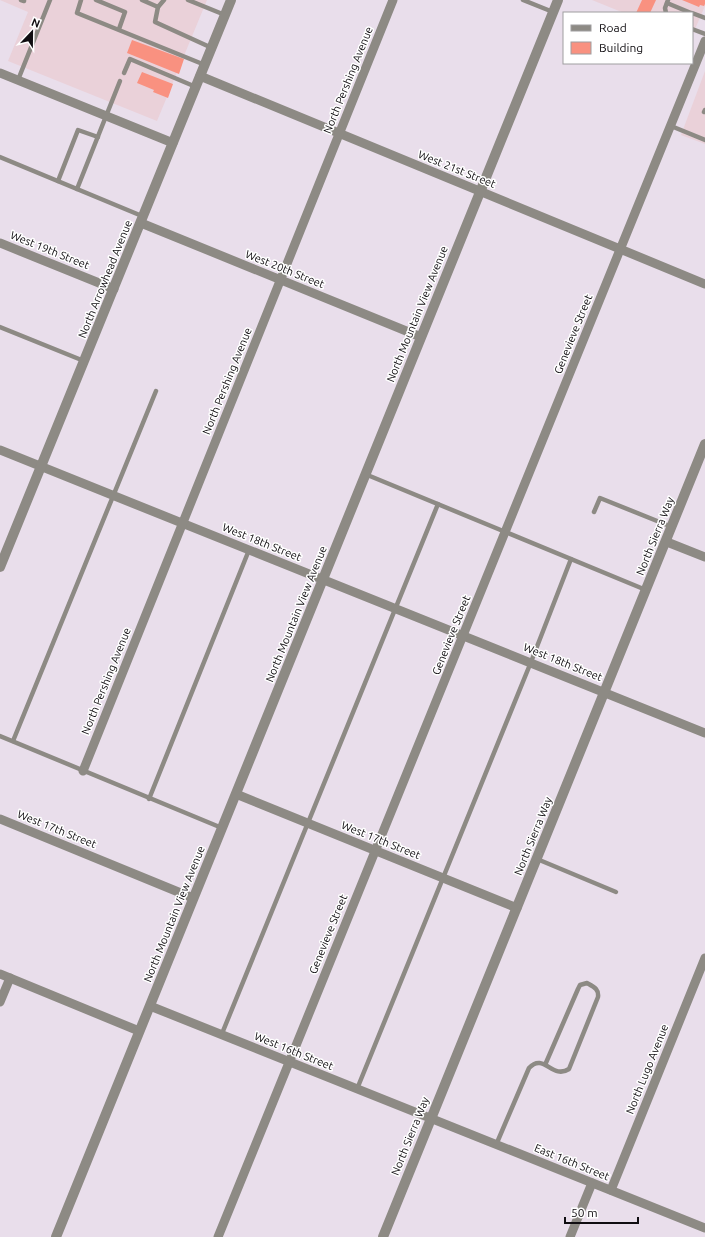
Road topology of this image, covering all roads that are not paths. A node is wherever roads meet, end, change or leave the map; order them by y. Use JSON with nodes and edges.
{"nodes":[{"id":1,"x":50,"y":0,"type":"edge"},
{"id":2,"x":81,"y":0,"type":"edge"},
{"id":3,"x":96,"y":0,"type":"edge"},
{"id":4,"x":142,"y":0,"type":"edge"},
{"id":5,"x":164,"y":0,"type":"edge"},
{"id":6,"x":188,"y":0,"type":"edge"},
{"id":7,"x":231,"y":0,"type":"edge"},
{"id":8,"x":394,"y":0,"type":"edge"},
{"id":9,"x":523,"y":0,"type":"edge"},
{"id":10,"x":558,"y":0,"type":"edge"},
{"id":11,"x":667,"y":2,"type":"edge"},
{"id":12,"x":158,"y":7,"type":"junction"},
{"id":13,"x":553,"y":12,"type":"junction"},
{"id":14,"x":666,"y":12,"type":"edge"},
{"id":15,"x":690,"y":12,"type":"edge"},
{"id":16,"x":693,"y":13,"type":"edge"},
{"id":17,"x":225,"y":15,"type":"junction"},
{"id":18,"x":705,"y":18,"type":"edge"},
{"id":19,"x":119,"y":30,"type":"junction"},
{"id":20,"x":693,"y":30,"type":"edge"},
{"id":21,"x":705,"y":40,"type":"edge"},
{"id":22,"x":212,"y":48,"type":"junction"},
{"id":23,"x":205,"y":65,"type":"junction"},
{"id":24,"x":0,"y":73,"type":"edge"},
{"id":25,"x":124,"y":74,"type":"dead end"},
{"id":26,"x":200,"y":76,"type":"junction"},
{"id":27,"x":18,"y":80,"type":"junction"},
{"id":28,"x":120,"y":81,"type":"dead end"},
{"id":29,"x":196,"y":87,"type":"junction"},
{"id":30,"x":106,"y":116,"type":"junction"},
{"id":31,"x":670,"y":126,"type":"junction"},
{"id":32,"x":340,"y":133,"type":"junction"},
{"id":33,"x":98,"y":137,"type":"junction"},
{"id":34,"x":705,"y":140,"type":"edge"},
{"id":35,"x":173,"y":143,"type":"junction"},
{"id":36,"x":0,"y":157,"type":"edge"},
{"id":37,"x":58,"y":181,"type":"junction"},
{"id":38,"x":77,"y":189,"type":"junction"},
{"id":39,"x":480,"y":191,"type":"junction"},
{"id":40,"x":142,"y":220,"type":"junction"},
{"id":41,"x":0,"y":242,"type":"edge"},
{"id":42,"x":620,"y":249,"type":"junction"},
{"id":43,"x":281,"y":280,"type":"junction"},
{"id":44,"x":705,"y":284,"type":"edge"},
{"id":45,"x":114,"y":289,"type":"junction"},
{"id":46,"x":0,"y":327,"type":"edge"},
{"id":47,"x":421,"y":337,"type":"junction"},
{"id":48,"x":84,"y":361,"type":"junction"},
{"id":49,"x":156,"y":391,"type":"dead end"},
{"id":50,"x":705,"y":444,"type":"edge"},
{"id":51,"x":0,"y":450,"type":"edge"},
{"id":52,"x":42,"y":466,"type":"junction"},
{"id":53,"x":365,"y":474,"type":"junction"},
{"id":54,"x":114,"y":495,"type":"junction"},
{"id":55,"x":438,"y":504,"type":"junction"},
{"id":56,"x":594,"y":512,"type":"dead end"},
{"id":57,"x":182,"y":523,"type":"junction"},
{"id":58,"x":672,"y":528,"type":"junction"},
{"id":59,"x":506,"y":532,"type":"junction"},
{"id":60,"x":666,"y":542,"type":"junction"},
{"id":61,"x":249,"y":550,"type":"junction"},
{"id":62,"x":705,"y":557,"type":"edge"},
{"id":63,"x":571,"y":559,"type":"junction"},
{"id":64,"x":0,"y":568,"type":"edge"},
{"id":65,"x":323,"y":579,"type":"junction"},
{"id":66,"x":646,"y":590,"type":"junction"},
{"id":67,"x":396,"y":609,"type":"junction"},
{"id":68,"x":464,"y":636,"type":"junction"},
{"id":69,"x":531,"y":662,"type":"junction"},
{"id":70,"x":604,"y":692,"type":"junction"},
{"id":71,"x":705,"y":733,"type":"edge"},
{"id":72,"x":0,"y":736,"type":"edge"},
{"id":73,"x":13,"y":742,"type":"junction"},
{"id":74,"x":82,"y":771,"type":"junction"},
{"id":75,"x":236,"y":794,"type":"junction"},
{"id":76,"x":149,"y":799,"type":"junction"},
{"id":77,"x":0,"y":819,"type":"edge"},
{"id":78,"x":308,"y":823,"type":"junction"},
{"id":79,"x":222,"y":828,"type":"junction"},
{"id":80,"x":375,"y":850,"type":"junction"},
{"id":81,"x":537,"y":859,"type":"junction"},
{"id":82,"x":444,"y":878,"type":"junction"},
{"id":83,"x":616,"y":892,"type":"dead end"},
{"id":84,"x":193,"y":898,"type":"junction"},
{"id":85,"x":517,"y":908,"type":"junction"},
{"id":86,"x":705,"y":958,"type":"edge"},
{"id":87,"x":0,"y":974,"type":"edge"},
{"id":88,"x":10,"y":978,"type":"junction"},
{"id":89,"x":0,"y":1002,"type":"edge"},
{"id":90,"x":150,"y":1006,"type":"junction"},
{"id":91,"x":139,"y":1031,"type":"junction"},
{"id":92,"x":221,"y":1036,"type":"junction"},
{"id":93,"x":289,"y":1062,"type":"junction"},
{"id":94,"x":545,"y":1066,"type":"junction"},
{"id":95,"x":357,"y":1089,"type":"junction"},
{"id":96,"x":430,"y":1118,"type":"junction"},
{"id":97,"x":496,"y":1145,"type":"junction"},
{"id":98,"x":592,"y":1183,"type":"junction"},
{"id":99,"x":611,"y":1190,"type":"junction"},
{"id":100,"x":705,"y":1228,"type":"edge"},
{"id":101,"x":56,"y":1237,"type":"edge"},
{"id":102,"x":218,"y":1237,"type":"edge"},
{"id":103,"x":384,"y":1237,"type":"edge"},
{"id":104,"x":570,"y":1237,"type":"edge"}],
"edges":[{"from":1,"to":27,"type":"lane"},
{"from":2,"to":19,"type":"lane"},
{"from":3,"to":19,"type":"lane"},
{"from":4,"to":12,"type":"lane"},
{"from":5,"to":12,"type":"lane"},
{"from":6,"to":17,"type":"lane"},
{"from":7,"to":17,"type":"street","name":"North Arrowhead Avenue"},
{"from":8,"to":32,"type":"street","name":"North Pershing Avenue"},
{"from":9,"to":13,"type":"lane"},
{"from":10,"to":13,"type":"street","name":"North Mountain View Avenue"},
{"from":11,"to":14,"type":"lane"},
{"from":11,"to":15,"type":"lane"},
{"from":12,"to":22,"type":"lane"},
{"from":13,"to":39,"type":"street","name":"North Mountain View Avenue"},
{"from":16,"to":18,"type":"lane"},
{"from":17,"to":22,"type":"street","name":"North Arrowhead Avenue"},
{"from":19,"to":23,"type":"lane"},
{"from":20,"to":21,"type":"lane"},
{"from":21,"to":31,"type":"street","name":"Genevieve Street"},
{"from":22,"to":23,"type":"street","name":"North Arrowhead Avenue"},
{"from":23,"to":26,"type":"street","name":"North Arrowhead Avenue"},
{"from":24,"to":27,"type":"street"},
{"from":25,"to":29,"type":"lane"},
{"from":26,"to":29,"type":"street","name":"North Arrowhead Avenue"},
{"from":26,"to":32,"type":"street","name":"West 21st Street"},
{"from":27,"to":30,"type":"street"},
{"from":28,"to":30,"type":"lane"},
{"from":29,"to":35,"type":"street","name":"North Arrowhead Avenue"},
{"from":30,"to":33,"type":"lane"},
{"from":30,"to":35,"type":"street"},
{"from":31,"to":34,"type":"lane"},
{"from":31,"to":42,"type":"street","name":"Genevieve Street"},
{"from":32,"to":39,"type":"street","name":"West 21st Street"},
{"from":32,"to":43,"type":"street","name":"North Pershing Avenue"},
{"from":33,"to":37,"type":"lane"},
{"from":33,"to":38,"type":"lane"},
{"from":35,"to":40,"type":"street","name":"North Arrowhead Avenue"},
{"from":36,"to":37,"type":"lane"},
{"from":37,"to":38,"type":"lane"},
{"from":38,"to":40,"type":"lane"},
{"from":39,"to":42,"type":"street","name":"West 21st Street"},
{"from":39,"to":47,"type":"street","name":"North Mountain View Avenue"},
{"from":40,"to":43,"type":"street","name":"West 20th Street"},
{"from":40,"to":45,"type":"street","name":"North Arrowhead Avenue"},
{"from":41,"to":45,"type":"street","name":"West 19th Street"},
{"from":42,"to":44,"type":"street","name":"West 21st Street"},
{"from":42,"to":59,"type":"street","name":"Genevieve Street"},
{"from":43,"to":47,"type":"street","name":"West 20th Street"},
{"from":43,"to":57,"type":"street","name":"North Pershing Avenue"},
{"from":45,"to":48,"type":"street","name":"North Arrowhead Avenue"},
{"from":46,"to":48,"type":"lane"},
{"from":47,"to":53,"type":"street","name":"North Mountain View Avenue"},
{"from":48,"to":52,"type":"street","name":"North Arrowhead Avenue"},
{"from":49,"to":54,"type":"lane"},
{"from":50,"to":58,"type":"street","name":"North Sierra Way"},
{"from":51,"to":52,"type":"street","name":"West 18th Street"},
{"from":52,"to":54,"type":"street","name":"West 18th Street"},
{"from":52,"to":64,"type":"street","name":"North Arrowhead Avenue"},
{"from":53,"to":55,"type":"lane"},
{"from":53,"to":65,"type":"street","name":"North Mountain View Avenue"},
{"from":54,"to":57,"type":"street","name":"West 18th Street"},
{"from":54,"to":73,"type":"lane"},
{"from":55,"to":59,"type":"lane"},
{"from":55,"to":67,"type":"lane"},
{"from":56,"to":58,"type":"lane"},
{"from":57,"to":61,"type":"street","name":"West 18th Street"},
{"from":57,"to":74,"type":"street","name":"North Pershing Avenue"},
{"from":58,"to":60,"type":"street","name":"North Sierra Way"},
{"from":59,"to":63,"type":"lane"},
{"from":59,"to":68,"type":"street","name":"Genevieve Street"},
{"from":60,"to":62,"type":"street"},
{"from":60,"to":66,"type":"street","name":"North Sierra Way"},
{"from":61,"to":65,"type":"street","name":"West 18th Street"},
{"from":61,"to":76,"type":"lane"},
{"from":63,"to":66,"type":"lane"},
{"from":63,"to":69,"type":"lane"},
{"from":65,"to":67,"type":"street","name":"West 18th Street"},
{"from":65,"to":75,"type":"street","name":"North Mountain View Avenue"},
{"from":66,"to":70,"type":"street","name":"North Sierra Way"},
{"from":67,"to":68,"type":"street","name":"West 18th Street"},
{"from":67,"to":78,"type":"lane"},
{"from":68,"to":69,"type":"street","name":"West 18th Street"},
{"from":68,"to":80,"type":"street","name":"Genevieve Street"},
{"from":69,"to":70,"type":"street","name":"West 18th Street"},
{"from":69,"to":82,"type":"lane"},
{"from":70,"to":71,"type":"street","name":"West 18th Street"},
{"from":70,"to":81,"type":"street","name":"North Sierra Way"},
{"from":72,"to":73,"type":"lane"},
{"from":73,"to":74,"type":"lane"},
{"from":74,"to":76,"type":"lane"},
{"from":75,"to":78,"type":"street","name":"West 17th Street"},
{"from":75,"to":79,"type":"street","name":"North Mountain View Avenue"},
{"from":76,"to":79,"type":"lane"},
{"from":77,"to":84,"type":"street","name":"West 17th Street"},
{"from":78,"to":80,"type":"street","name":"West 17th Street"},
{"from":78,"to":92,"type":"lane"},
{"from":79,"to":84,"type":"street","name":"North Mountain View Avenue"},
{"from":80,"to":82,"type":"street","name":"West 17th Street"},
{"from":80,"to":93,"type":"street","name":"Genevieve Street"},
{"from":81,"to":83,"type":"lane"},
{"from":81,"to":85,"type":"street","name":"North Sierra Way"},
{"from":82,"to":85,"type":"street","name":"West 17th Street"},
{"from":82,"to":95,"type":"lane"},
{"from":84,"to":90,"type":"street","name":"North Mountain View Avenue"},
{"from":85,"to":96,"type":"street","name":"North Sierra Way"},
{"from":86,"to":99,"type":"street","name":"North Lugo Avenue"},
{"from":87,"to":88,"type":"street"},
{"from":88,"to":89,"type":"street"},
{"from":88,"to":91,"type":"street"},
{"from":90,"to":91,"type":"street","name":"North Mountain View Avenue"},
{"from":90,"to":92,"type":"street","name":"West 16th Street"},
{"from":91,"to":101,"type":"street","name":"North Mountain View Avenue"},
{"from":92,"to":93,"type":"street","name":"West 16th Street"},
{"from":93,"to":95,"type":"street","name":"West 16th Street"},
{"from":93,"to":102,"type":"street","name":"Genevieve Street"},
{"from":94,"to":94,"type":"lane"},
{"from":94,"to":97,"type":"lane"},
{"from":95,"to":96,"type":"street","name":"West 16th Street"},
{"from":96,"to":97,"type":"street","name":"East 16th Street"},
{"from":96,"to":103,"type":"street","name":"North Sierra Way"},
{"from":97,"to":98,"type":"street","name":"East 16th Street"},
{"from":98,"to":99,"type":"street","name":"East 16th Street"},
{"from":98,"to":104,"type":"street"},
{"from":99,"to":100,"type":"street","name":"East 16th Street"}]}
